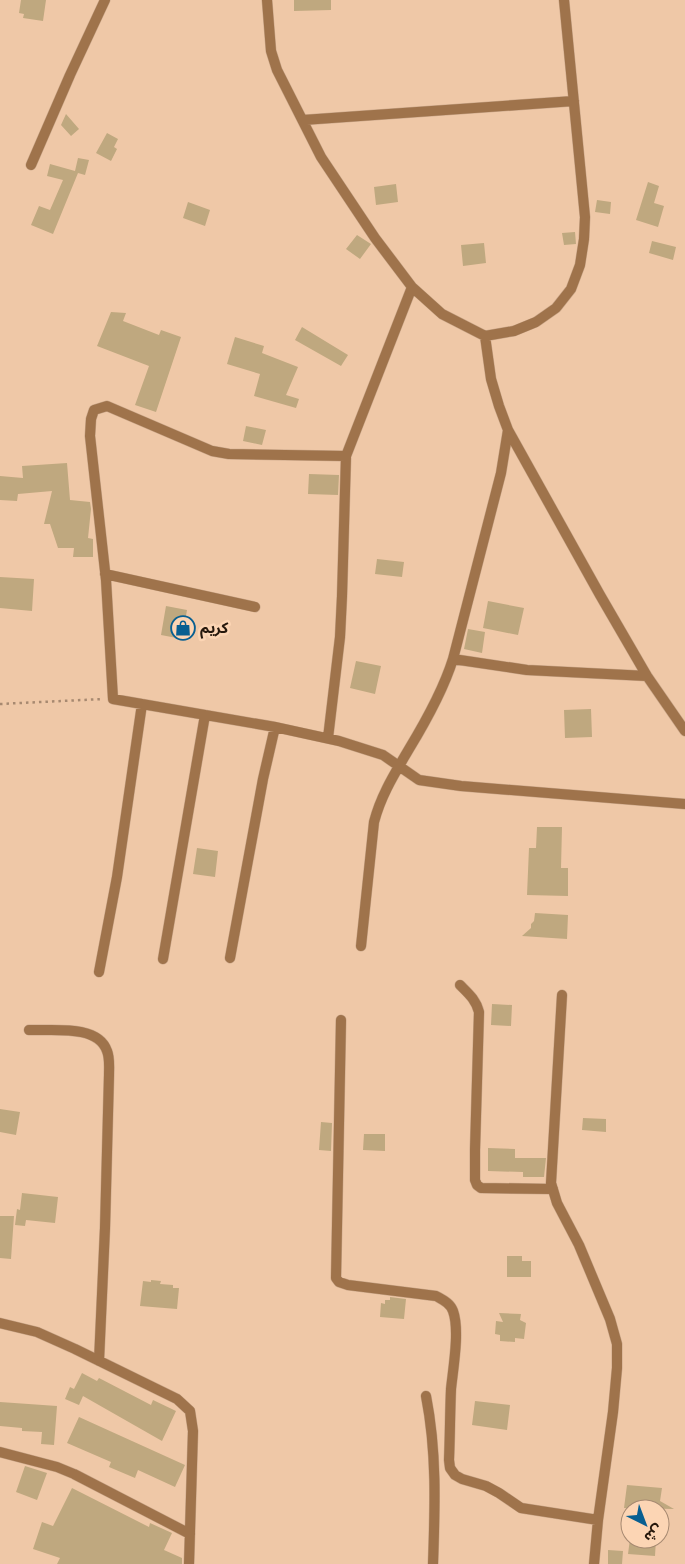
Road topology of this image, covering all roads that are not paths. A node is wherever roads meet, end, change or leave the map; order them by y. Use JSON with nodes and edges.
{"nodes":[{"id":1,"x":105,"y":0,"type":"edge"},
{"id":2,"x":267,"y":0,"type":"edge"},
{"id":3,"x":564,"y":0,"type":"edge"},
{"id":4,"x":574,"y":101,"type":"junction"},
{"id":5,"x":303,"y":120,"type":"junction"},
{"id":6,"x":31,"y":165,"type":"dead end"},
{"id":7,"x":412,"y":287,"type":"junction"},
{"id":8,"x":485,"y":336,"type":"junction"},
{"id":9,"x":508,"y":430,"type":"junction"},
{"id":10,"x":346,"y":456,"type":"junction"},
{"id":11,"x":105,"y":574,"type":"junction"},
{"id":12,"x":255,"y":607,"type":"dead end"},
{"id":13,"x":453,"y":659,"type":"junction"},
{"id":14,"x":648,"y":676,"type":"junction"},
{"id":15,"x":142,"y":704,"type":"junction"},
{"id":16,"x":205,"y":715,"type":"junction"},
{"id":17,"x":275,"y":727,"type":"junction"},
{"id":18,"x":685,"y":732,"type":"edge"},
{"id":19,"x":328,"y":738,"type":"junction"},
{"id":20,"x":398,"y":766,"type":"junction"},
{"id":21,"x":685,"y":804,"type":"edge"},
{"id":22,"x":361,"y":946,"type":"dead end"},
{"id":23,"x":230,"y":958,"type":"dead end"},
{"id":24,"x":163,"y":959,"type":"dead end"},
{"id":25,"x":99,"y":972,"type":"dead end"},
{"id":26,"x":460,"y":985,"type":"dead end"},
{"id":27,"x":562,"y":995,"type":"dead end"},
{"id":28,"x":341,"y":1020,"type":"dead end"},
{"id":29,"x":29,"y":1030,"type":"dead end"},
{"id":30,"x":553,"y":1189,"type":"junction"},
{"id":31,"x":0,"y":1323,"type":"edge"},
{"id":32,"x":99,"y":1361,"type":"junction"},
{"id":33,"x":426,"y":1396,"type":"dead end"},
{"id":34,"x":0,"y":1452,"type":"edge"},
{"id":35,"x":598,"y":1520,"type":"junction"},
{"id":36,"x":190,"y":1534,"type":"junction"},
{"id":37,"x":190,"y":1564,"type":"edge"},
{"id":38,"x":433,"y":1564,"type":"edge"},
{"id":39,"x":594,"y":1564,"type":"edge"}],
"edges":[{"from":1,"to":6,"type":"street"},
{"from":2,"to":5,"type":"street"},
{"from":3,"to":4,"type":"street"},
{"from":4,"to":5,"type":"street"},
{"from":4,"to":8,"type":"street"},
{"from":5,"to":7,"type":"street"},
{"from":7,"to":8,"type":"street"},
{"from":7,"to":10,"type":"street"},
{"from":8,"to":9,"type":"street"},
{"from":9,"to":13,"type":"street"},
{"from":9,"to":14,"type":"street"},
{"from":10,"to":11,"type":"street"},
{"from":10,"to":19,"type":"street"},
{"from":11,"to":12,"type":"street"},
{"from":11,"to":15,"type":"street"},
{"from":13,"to":14,"type":"street"},
{"from":13,"to":20,"type":"street"},
{"from":14,"to":18,"type":"street"},
{"from":15,"to":16,"type":"street"},
{"from":15,"to":25,"type":"street"},
{"from":16,"to":17,"type":"street"},
{"from":16,"to":24,"type":"street"},
{"from":17,"to":19,"type":"street"},
{"from":17,"to":23,"type":"street"},
{"from":19,"to":20,"type":"street"},
{"from":20,"to":21,"type":"street"},
{"from":20,"to":22,"type":"street"},
{"from":26,"to":30,"type":"street"},
{"from":27,"to":30,"type":"street"},
{"from":28,"to":35,"type":"street"},
{"from":29,"to":32,"type":"street"},
{"from":30,"to":35,"type":"street"},
{"from":31,"to":32,"type":"street"},
{"from":32,"to":36,"type":"street"},
{"from":33,"to":38,"type":"street"},
{"from":34,"to":36,"type":"street"},
{"from":35,"to":39,"type":"street"},
{"from":36,"to":37,"type":"street"}]}
